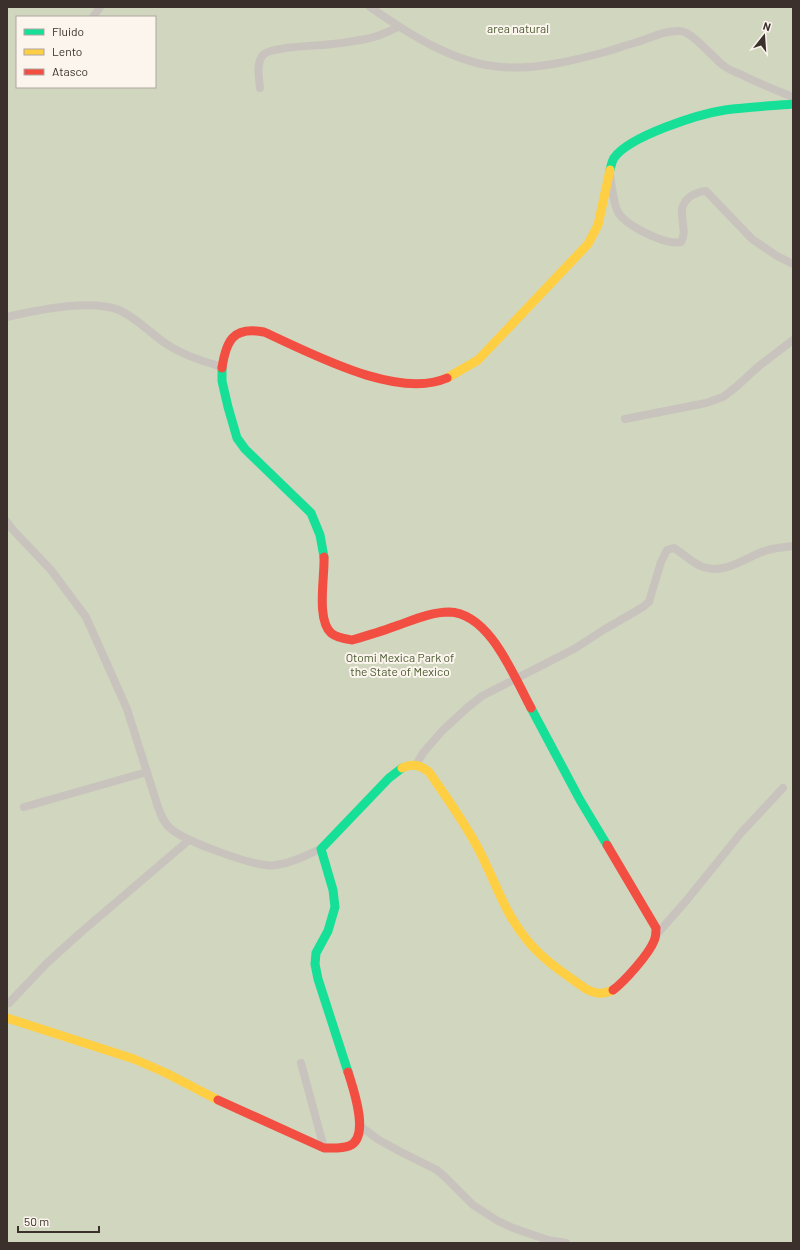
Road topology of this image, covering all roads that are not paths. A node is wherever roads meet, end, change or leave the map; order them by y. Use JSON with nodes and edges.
{"nodes":[{"id":1,"x":100,"y":7,"type":"edge"},
{"id":2,"x":370,"y":7,"type":"edge"},
{"id":3,"x":94,"y":16,"type":"edge"},
{"id":4,"x":398,"y":27,"type":"junction"},
{"id":5,"x":260,"y":88,"type":"dead end"},
{"id":6,"x":793,"y":97,"type":"edge"},
{"id":7,"x":793,"y":104,"type":"edge"},
{"id":8,"x":609,"y":171,"type":"junction"},
{"id":9,"x":793,"y":264,"type":"edge"},
{"id":10,"x":7,"y":317,"type":"edge"},
{"id":11,"x":793,"y":340,"type":"edge"},
{"id":12,"x":222,"y":367,"type":"junction"},
{"id":13,"x":625,"y":419,"type":"dead end"},
{"id":14,"x":7,"y":522,"type":"edge"},
{"id":15,"x":793,"y":546,"type":"edge"},
{"id":16,"x":516,"y":679,"type":"junction"},
{"id":17,"x":416,"y":765,"type":"junction"},
{"id":18,"x":148,"y":772,"type":"junction"},
{"id":19,"x":783,"y":788,"type":"dead end"},
{"id":20,"x":24,"y":807,"type":"dead end"},
{"id":21,"x":189,"y":840,"type":"junction"},
{"id":22,"x":321,"y":849,"type":"junction"},
{"id":23,"x":657,"y":934,"type":"junction"},
{"id":24,"x":8,"y":1004,"type":"edge"},
{"id":25,"x":7,"y":1018,"type":"edge"},
{"id":26,"x":301,"y":1063,"type":"dead end"},
{"id":27,"x":360,"y":1126,"type":"junction"},
{"id":28,"x":324,"y":1148,"type":"junction"},
{"id":29,"x":566,"y":1243,"type":"edge"}],
"edges":[{"from":1,"to":3,"type":"street"},
{"from":2,"to":4,"type":"street"},
{"from":4,"to":5,"type":"street"},
{"from":4,"to":6,"type":"street"},
{"from":7,"to":8,"type":"main road"},
{"from":8,"to":9,"type":"street"},
{"from":8,"to":12,"type":"main road"},
{"from":10,"to":12,"type":"street"},
{"from":11,"to":13,"type":"street"},
{"from":12,"to":16,"type":"main road"},
{"from":14,"to":18,"type":"street"},
{"from":15,"to":16,"type":"street"},
{"from":16,"to":17,"type":"street"},
{"from":16,"to":23,"type":"main road"},
{"from":17,"to":22,"type":"main road"},
{"from":17,"to":23,"type":"main road"},
{"from":18,"to":20,"type":"street"},
{"from":18,"to":21,"type":"street"},
{"from":19,"to":23,"type":"street"},
{"from":21,"to":22,"type":"street"},
{"from":21,"to":24,"type":"street"},
{"from":22,"to":27,"type":"main road"},
{"from":25,"to":28,"type":"main road"},
{"from":26,"to":28,"type":"street"},
{"from":27,"to":28,"type":"main road"},
{"from":27,"to":29,"type":"street"}]}
